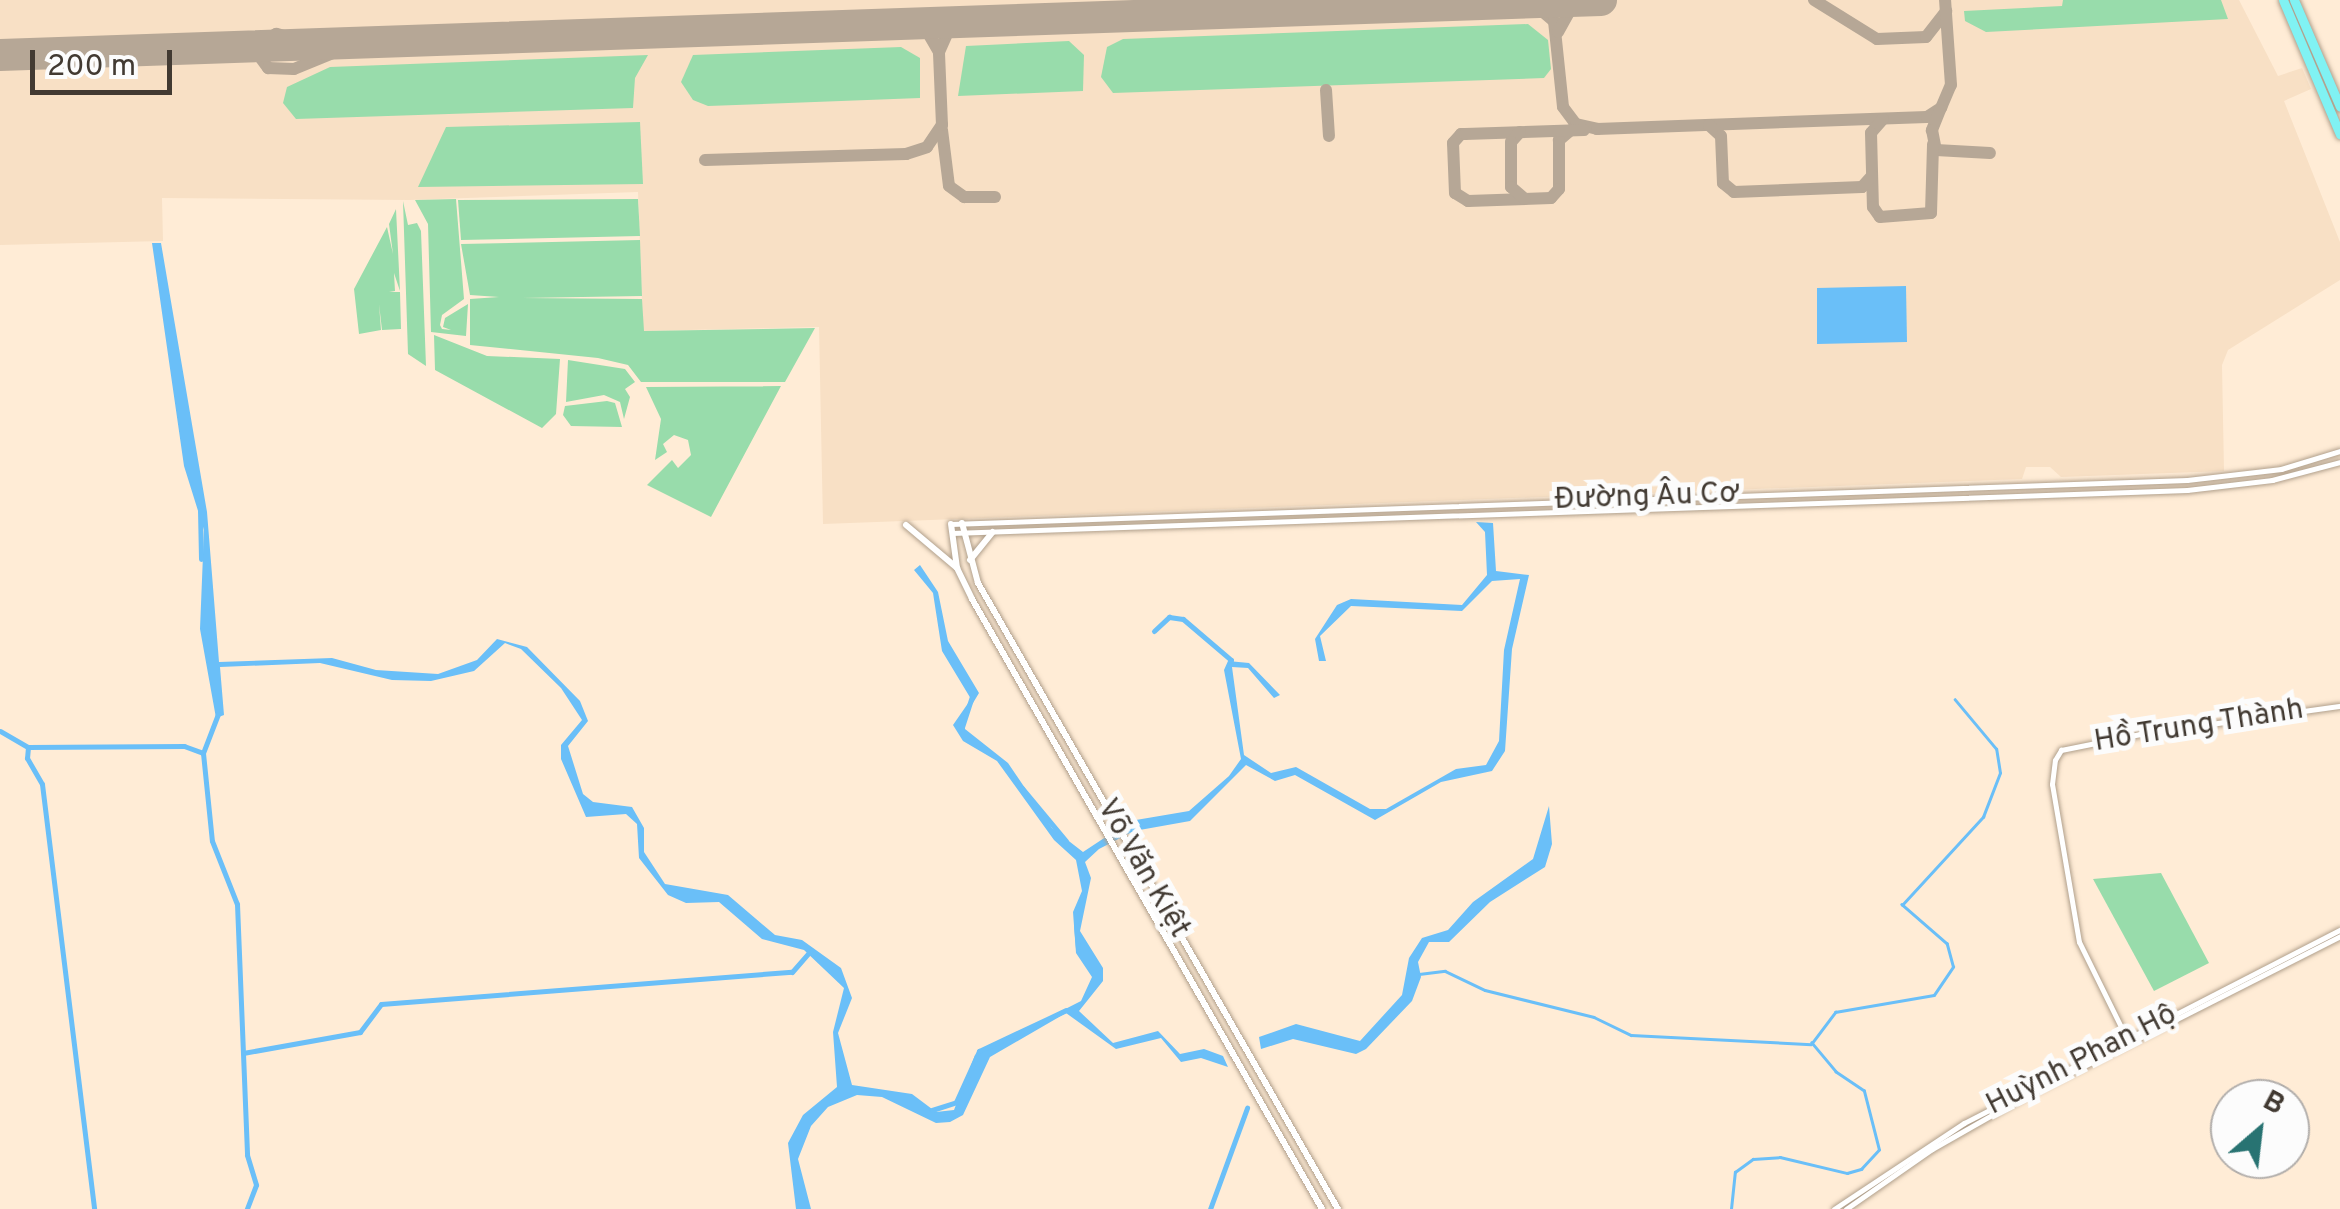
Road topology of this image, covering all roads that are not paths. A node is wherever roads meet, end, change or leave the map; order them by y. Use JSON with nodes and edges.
{"nodes":[{"id":1,"x":2282,"y":0,"type":"edge"},
{"id":2,"x":2294,"y":0,"type":"edge"},
{"id":3,"x":2340,"y":107,"type":"edge"},
{"id":4,"x":2340,"y":134,"type":"edge"},
{"id":5,"x":2340,"y":451,"type":"edge"},
{"id":6,"x":2340,"y":462,"type":"edge"},
{"id":7,"x":2169,"y":480,"type":"junction"},
{"id":8,"x":2170,"y":491,"type":"junction"},
{"id":9,"x":1559,"y":502,"type":"junction"},
{"id":10,"x":1560,"y":513,"type":"junction"},
{"id":11,"x":951,"y":524,"type":"joint"},
{"id":12,"x":962,"y":524,"type":"junction"},
{"id":13,"x":906,"y":525,"type":"dead end"},
{"id":14,"x":1061,"y":526,"type":"junction"},
{"id":15,"x":993,"y":532,"type":"junction"},
{"id":16,"x":964,"y":533,"type":"junction"},
{"id":17,"x":952,"y":534,"type":"junction"},
{"id":18,"x":971,"y":567,"type":"junction"},
{"id":19,"x":957,"y":568,"type":"junction"},
{"id":20,"x":1045,"y":701,"type":"junction"},
{"id":21,"x":2340,"y":706,"type":"edge"},
{"id":22,"x":1034,"y":708,"type":"junction"},
{"id":23,"x":2340,"y":933,"type":"edge"},
{"id":24,"x":2184,"y":1012,"type":"junction"},
{"id":25,"x":2126,"y":1036,"type":"junction"},
{"id":26,"x":1302,"y":1149,"type":"junction"},
{"id":27,"x":1291,"y":1154,"type":"junction"},
{"id":28,"x":1322,"y":1209,"type":"edge"},
{"id":29,"x":1338,"y":1209,"type":"edge"},
{"id":30,"x":1834,"y":1209,"type":"edge"},
{"id":31,"x":1846,"y":1209,"type":"edge"}],
"edges":[{"from":1,"to":4,"type":"highway"},
{"from":2,"to":3,"type":"highway"},
{"from":5,"to":7,"type":"street","name":"Đường Âu Cơ"},
{"from":6,"to":8,"type":"street","name":"Đường Âu Cơ"},
{"from":7,"to":8,"type":"street"},
{"from":7,"to":9,"type":"street","name":"Đường Âu Cơ"},
{"from":8,"to":10,"type":"street","name":"Đường Âu Cơ"},
{"from":9,"to":10,"type":"street"},
{"from":9,"to":14,"type":"street","name":"Đường Âu Cơ"},
{"from":10,"to":14,"type":"street","name":"Đường Âu Cơ"},
{"from":11,"to":12,"type":"street","name":"Đường Âu Cơ"},
{"from":11,"to":17,"type":"main road","name":"Võ Văn Kiệt"},
{"from":12,"to":14,"type":"street","name":"Đường Âu Cơ"},
{"from":12,"to":16,"type":"main road","name":"Võ Văn Kiệt"},
{"from":13,"to":19,"type":"main road"},
{"from":14,"to":15,"type":"street","name":"Đường Âu Cơ"},
{"from":15,"to":16,"type":"street","name":"Đường Âu Cơ"},
{"from":15,"to":18,"type":"main road"},
{"from":16,"to":17,"type":"street","name":"Đường Âu Cơ"},
{"from":16,"to":18,"type":"main road","name":"Võ Văn Kiệt"},
{"from":17,"to":19,"type":"main road","name":"Võ Văn Kiệt"},
{"from":18,"to":20,"type":"main road","name":"Võ Văn Kiệt"},
{"from":19,"to":22,"type":"main road","name":"Võ Văn Kiệt"},
{"from":20,"to":22,"type":"street"},
{"from":20,"to":26,"type":"main road","name":"Võ Văn Kiệt"},
{"from":21,"to":25,"type":"street","name":"Hồ Trung Thành"},
{"from":22,"to":27,"type":"main road","name":"Võ Văn Kiệt"},
{"from":23,"to":24,"type":"street","name":"Huỳnh Phan Hộ"},
{"from":24,"to":25,"type":"street","name":"Huỳnh Phan Hộ"},
{"from":24,"to":31,"type":"street","name":"Huỳnh Phan Hộ"},
{"from":25,"to":30,"type":"street","name":"Huỳnh Phan Hộ"},
{"from":26,"to":27,"type":"main road"},
{"from":26,"to":29,"type":"main road","name":"Võ Văn Kiệt"},
{"from":27,"to":28,"type":"main road","name":"Võ Văn Kiệt"}]}
